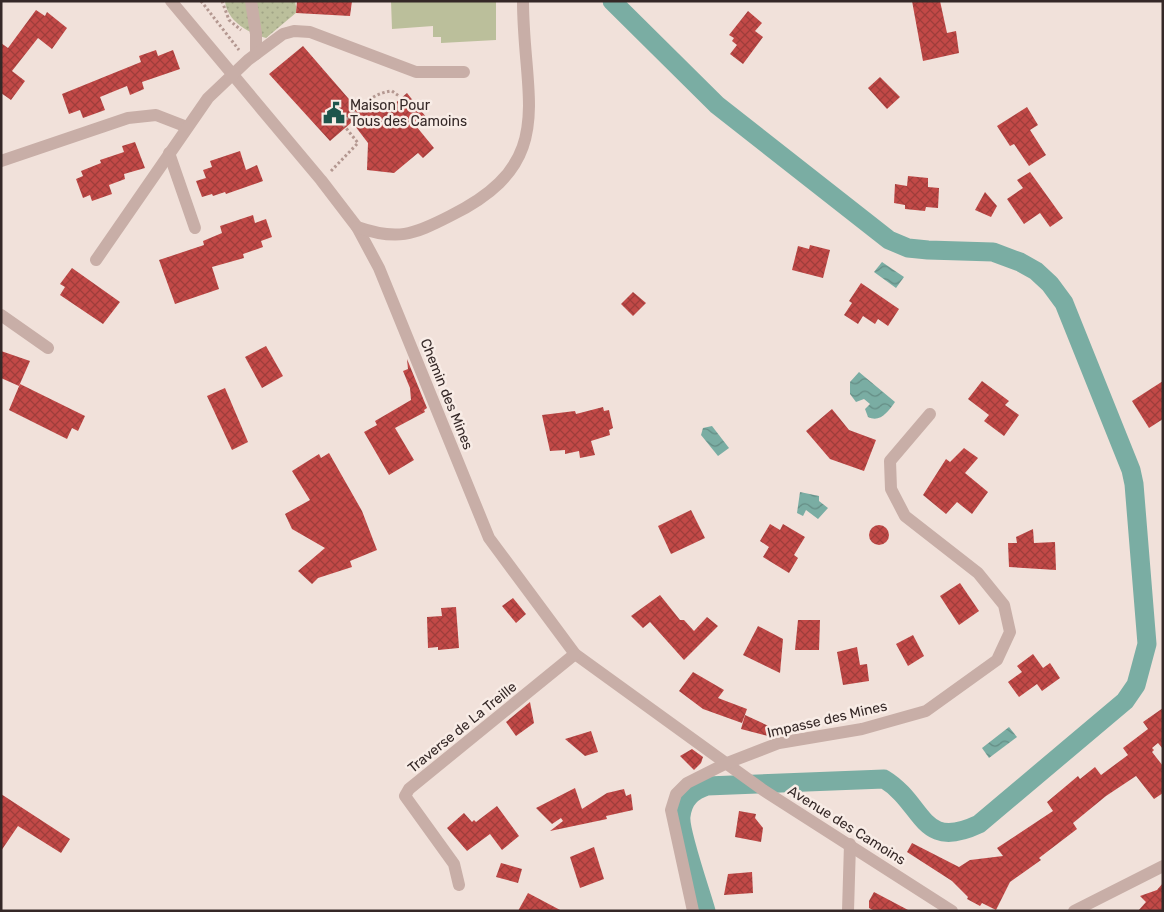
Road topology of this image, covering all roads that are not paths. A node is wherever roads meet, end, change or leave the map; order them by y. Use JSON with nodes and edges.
{"nodes":[{"id":1,"x":171,"y":1,"type":"edge"},
{"id":2,"x":251,"y":1,"type":"edge"},
{"id":3,"x":523,"y":1,"type":"edge"},
{"id":4,"x":252,"y":57,"type":"junction"},
{"id":5,"x":464,"y":72,"type":"dead end"},
{"id":6,"x":232,"y":75,"type":"junction"},
{"id":7,"x":187,"y":127,"type":"junction"},
{"id":8,"x":169,"y":153,"type":"junction"},
{"id":9,"x":1,"y":161,"type":"edge"},
{"id":10,"x":357,"y":226,"type":"junction"},
{"id":11,"x":195,"y":228,"type":"dead end"},
{"id":12,"x":96,"y":260,"type":"dead end"},
{"id":13,"x":1,"y":315,"type":"edge"},
{"id":14,"x":48,"y":348,"type":"dead end"},
{"id":15,"x":930,"y":414,"type":"dead end"},
{"id":16,"x":575,"y":654,"type":"junction"},
{"id":17,"x":727,"y":763,"type":"junction"},
{"id":18,"x":850,"y":844,"type":"junction"},
{"id":19,"x":1163,"y":866,"type":"edge"},
{"id":20,"x":459,"y":885,"type":"dead end"},
{"id":21,"x":693,"y":911,"type":"edge"},
{"id":22,"x":848,"y":911,"type":"edge"},
{"id":23,"x":952,"y":911,"type":"edge"},
{"id":24,"x":1074,"y":911,"type":"edge"}],
"edges":[{"from":1,"to":6,"type":"street","name":"Chemin des Mines"},
{"from":2,"to":4,"type":"street"},
{"from":3,"to":10,"type":"street"},
{"from":4,"to":5,"type":"street"},
{"from":4,"to":6,"type":"street"},
{"from":6,"to":7,"type":"street"},
{"from":6,"to":10,"type":"street","name":"Chemin des Mines"},
{"from":7,"to":8,"type":"street"},
{"from":7,"to":9,"type":"street"},
{"from":8,"to":11,"type":"street"},
{"from":8,"to":12,"type":"street"},
{"from":10,"to":16,"type":"street","name":"Chemin des Mines"},
{"from":13,"to":14,"type":"street"},
{"from":15,"to":17,"type":"street","name":"Impasse des Mines"},
{"from":16,"to":17,"type":"street","name":"Chemin des Mines"},
{"from":16,"to":20,"type":"street","name":"Traverse de La Treille"},
{"from":17,"to":18,"type":"street","name":"Avenue des Camoins"},
{"from":17,"to":21,"type":"street","name":"Impasse des Mines"},
{"from":18,"to":22,"type":"street"},
{"from":18,"to":23,"type":"street","name":"Avenue des Camoins"},
{"from":19,"to":24,"type":"street"}]}
